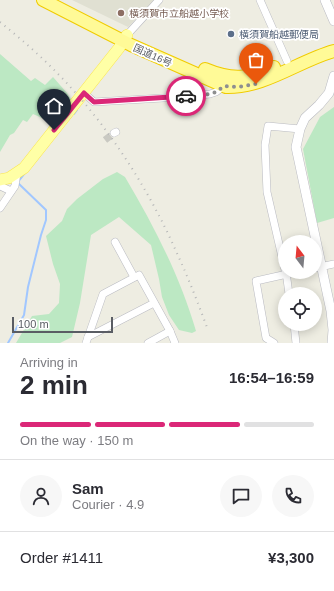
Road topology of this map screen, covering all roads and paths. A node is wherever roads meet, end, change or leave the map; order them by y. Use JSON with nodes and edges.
{"nodes":[{"id":1,"x":43,"y":0,"type":"edge"},
{"id":2,"x":60,"y":0,"type":"edge"},
{"id":3,"x":159,"y":0,"type":"edge"},
{"id":4,"x":260,"y":0,"type":"edge"},
{"id":5,"x":325,"y":0,"type":"edge"},
{"id":6,"x":334,"y":21,"type":"edge"},
{"id":7,"x":125,"y":38,"type":"junction"},
{"id":8,"x":334,"y":43,"type":"edge"},
{"id":9,"x":334,"y":51,"type":"edge"},
{"id":10,"x":287,"y":61,"type":"junction"},
{"id":11,"x":334,"y":76,"type":"edge"},
{"id":12,"x":224,"y":86,"type":"junction"},
{"id":13,"x":84,"y":93,"type":"junction"},
{"id":14,"x":300,"y":129,"type":"junction"},
{"id":15,"x":18,"y":173,"type":"junction"},
{"id":16,"x":0,"y":180,"type":"edge"},
{"id":17,"x":0,"y":186,"type":"edge"},
{"id":18,"x":11,"y":191,"type":"junction"},
{"id":19,"x":0,"y":208,"type":"edge"},
{"id":20,"x":312,"y":235,"type":"edge"},
{"id":21,"x":278,"y":240,"type":"edge"},
{"id":22,"x":115,"y":242,"type":"dead end"},
{"id":23,"x":334,"y":264,"type":"edge"},
{"id":24,"x":322,"y":266,"type":"edge"},
{"id":25,"x":278,"y":274,"type":"edge"},
{"id":26,"x":134,"y":276,"type":"junction"},
{"id":27,"x":322,"y":279,"type":"edge"},
{"id":28,"x":154,"y":303,"type":"junction"},
{"id":29,"x":334,"y":330,"type":"edge"},
{"id":30,"x":170,"y":331,"type":"junction"},
{"id":31,"x":295,"y":331,"type":"edge"},
{"id":32,"x":87,"y":340,"type":"edge"},
{"id":33,"x":148,"y":343,"type":"edge"},
{"id":34,"x":175,"y":343,"type":"edge"},
{"id":35,"x":274,"y":343,"type":"edge"},
{"id":36,"x":296,"y":343,"type":"edge"},
{"id":37,"x":332,"y":343,"type":"edge"}],
"edges":[{"from":1,"to":7,"type":"highway","name":"国道16号"},
{"from":2,"to":7,"type":"highway","name":"国道16号"},
{"from":3,"to":7,"type":"street"},
{"from":4,"to":10,"type":"street"},
{"from":5,"to":6,"type":"street"},
{"from":7,"to":10,"type":"highway","name":"国道16号"},
{"from":7,"to":12,"type":"highway","name":"国道16号"},
{"from":7,"to":13,"type":"main road"},
{"from":8,"to":10,"type":"highway","name":"国道16号"},
{"from":9,"to":12,"type":"highway","name":"国道16号"},
{"from":11,"to":14,"type":"street"},
{"from":12,"to":13,"type":"street"},
{"from":13,"to":15,"type":"main road"},
{"from":14,"to":20,"type":"street"},
{"from":14,"to":21,"type":"street"},
{"from":15,"to":16,"type":"main road"},
{"from":15,"to":18,"type":"street"},
{"from":17,"to":18,"type":"street"},
{"from":18,"to":19,"type":"street"},
{"from":22,"to":26,"type":"street"},
{"from":23,"to":24,"type":"street"},
{"from":25,"to":35,"type":"street"},
{"from":26,"to":28,"type":"street"},
{"from":26,"to":32,"type":"street"},
{"from":27,"to":29,"type":"street"},
{"from":28,"to":30,"type":"street"},
{"from":28,"to":32,"type":"street"},
{"from":29,"to":37,"type":"street"},
{"from":30,"to":33,"type":"street"},
{"from":30,"to":34,"type":"street"},
{"from":31,"to":36,"type":"street"}]}
